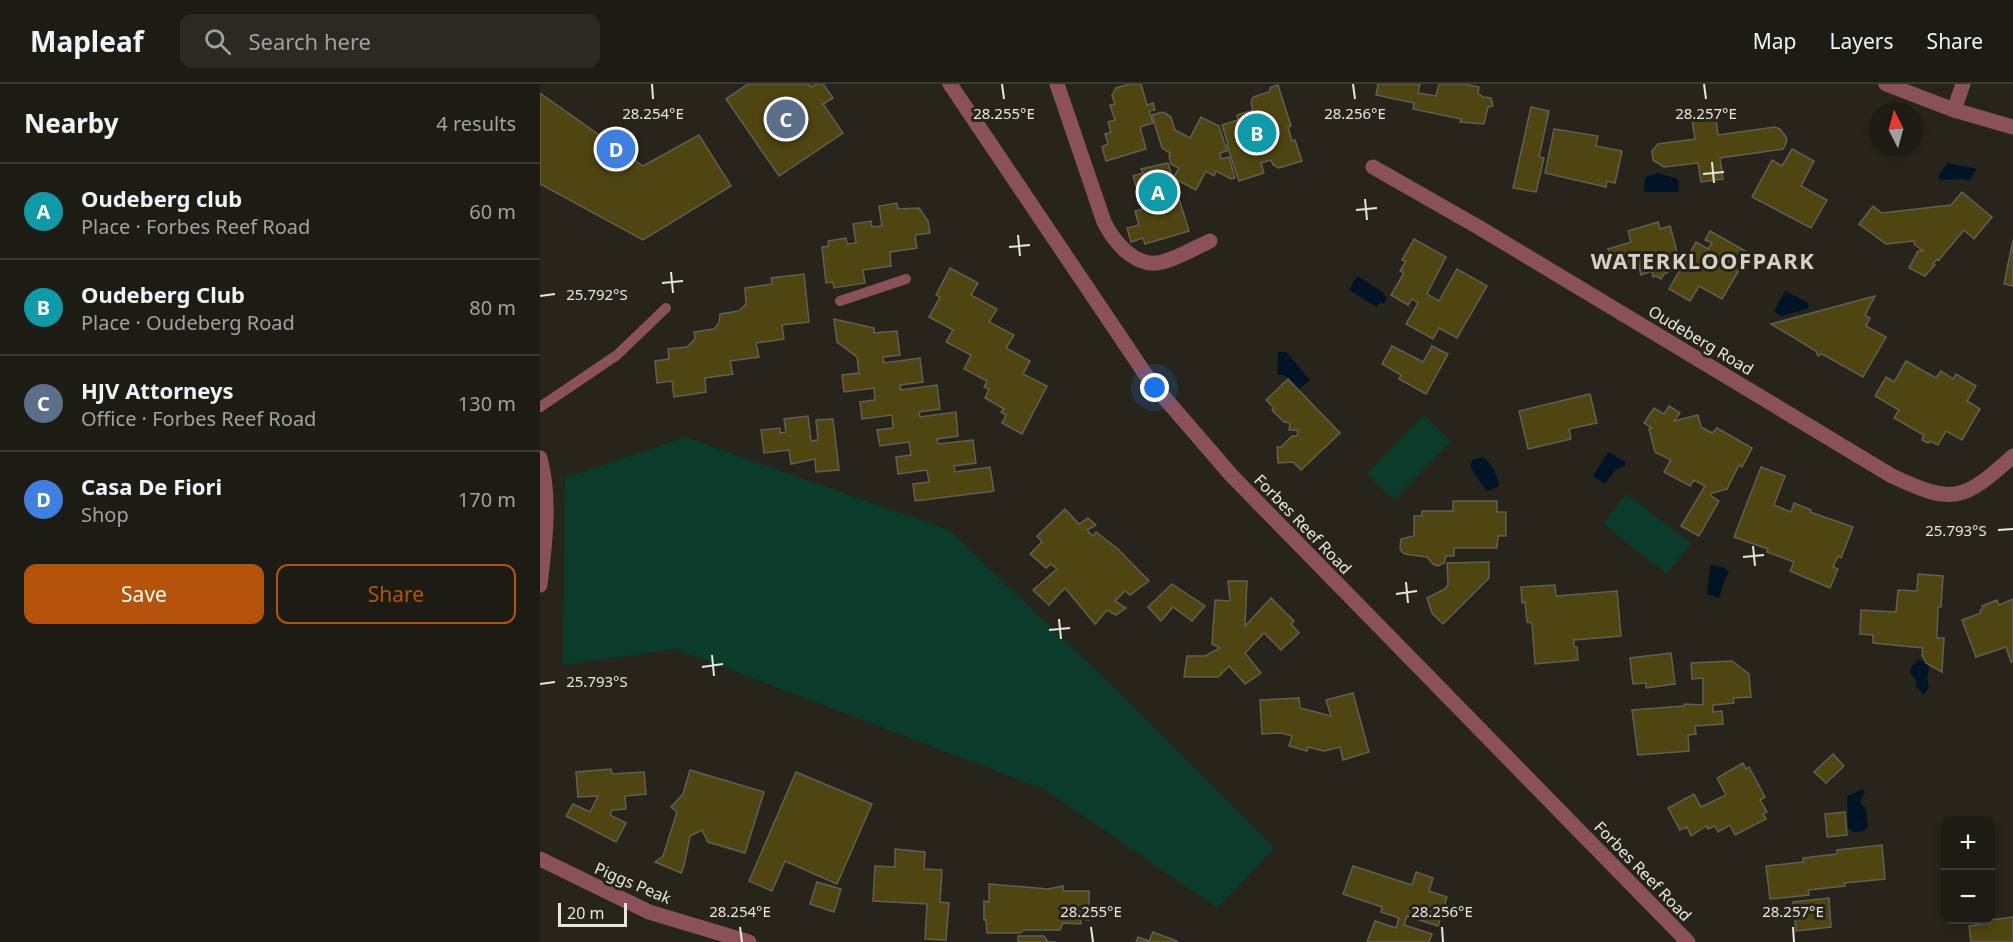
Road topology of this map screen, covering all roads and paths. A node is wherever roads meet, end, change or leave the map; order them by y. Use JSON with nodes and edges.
{"nodes":[{"id":1,"x":950,"y":84,"type":"edge"},
{"id":2,"x":1057,"y":84,"type":"edge"},
{"id":3,"x":1886,"y":84,"type":"edge"},
{"id":4,"x":1963,"y":84,"type":"edge"},
{"id":5,"x":1954,"y":110,"type":"junction"},
{"id":6,"x":2013,"y":127,"type":"edge"},
{"id":7,"x":1373,"y":167,"type":"dead end"},
{"id":8,"x":1210,"y":241,"type":"dead end"},
{"id":9,"x":906,"y":279,"type":"dead end"},
{"id":10,"x":840,"y":301,"type":"dead end"},
{"id":11,"x":666,"y":308,"type":"dead end"},
{"id":12,"x":540,"y":407,"type":"edge"},
{"id":13,"x":2013,"y":456,"type":"edge"},
{"id":14,"x":540,"y":458,"type":"edge"},
{"id":15,"x":543,"y":542,"type":"edge"},
{"id":16,"x":540,"y":585,"type":"edge"},
{"id":17,"x":540,"y":859,"type":"edge"},
{"id":18,"x":749,"y":942,"type":"edge"},
{"id":19,"x":1688,"y":942,"type":"edge"}],
"edges":[{"from":1,"to":19,"type":"street","name":"Forbes Reef Road"},
{"from":2,"to":8,"type":"street"},
{"from":3,"to":5,"type":"street"},
{"from":4,"to":5,"type":"street"},
{"from":5,"to":6,"type":"street"},
{"from":7,"to":13,"type":"street","name":"Oudeberg Road"},
{"from":9,"to":10,"type":"lane"},
{"from":11,"to":12,"type":"lane"},
{"from":14,"to":15,"type":"street"},
{"from":15,"to":16,"type":"street"},
{"from":17,"to":18,"type":"street","name":"Piggs Peak"}]}
